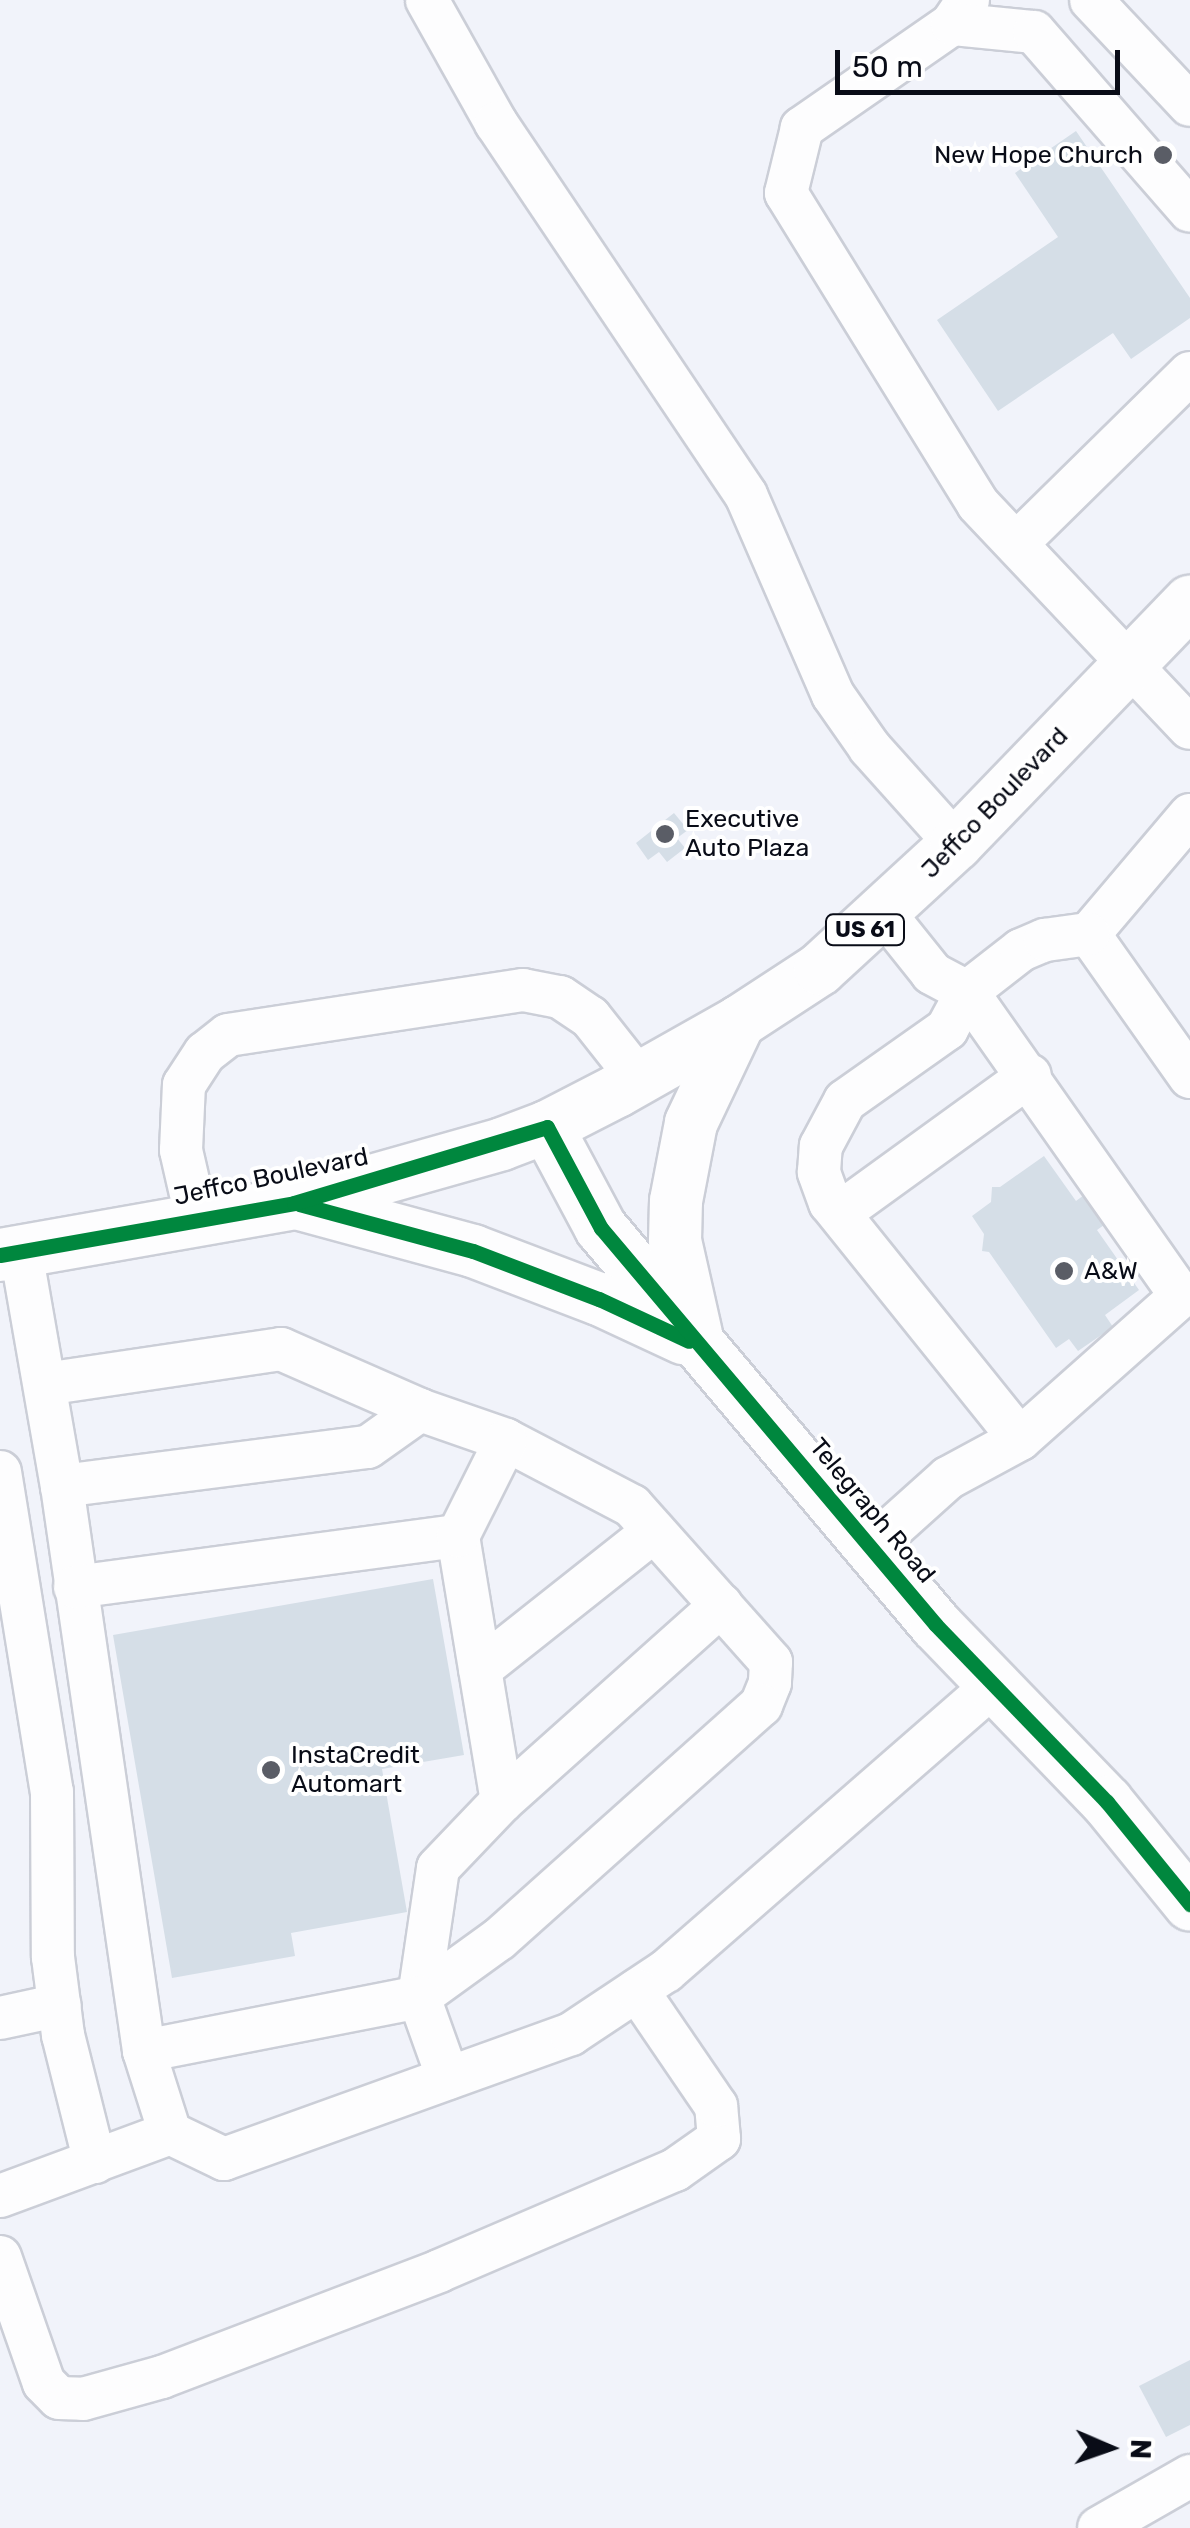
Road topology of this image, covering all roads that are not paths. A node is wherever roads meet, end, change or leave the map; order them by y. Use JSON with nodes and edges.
{"nodes":[{"id":1,"x":427,"y":0,"type":"edge"},
{"id":2,"x":1091,"y":0,"type":"edge"},
{"id":3,"x":960,"y":12,"type":"edge"},
{"id":4,"x":1190,"y":105,"type":"edge"},
{"id":5,"x":1190,"y":212,"type":"edge"},
{"id":6,"x":1190,"y":373,"type":"edge"},
{"id":7,"x":1018,"y":542,"type":"junction"},
{"id":8,"x":1190,"y":602,"type":"edge"},
{"id":9,"x":1130,"y":664,"type":"junction"},
{"id":10,"x":1190,"y":728,"type":"edge"},
{"id":11,"x":1190,"y":816,"type":"edge"},
{"id":12,"x":956,"y":844,"type":"junction"},
{"id":13,"x":884,"y":913,"type":"junction"},
{"id":14,"x":1089,"y":934,"type":"junction"},
{"id":15,"x":967,"y":992,"type":"junction"},
{"id":16,"x":739,"y":1022,"type":"junction"},
{"id":17,"x":1030,"y":1075,"type":"junction"},
{"id":18,"x":1190,"y":1077,"type":"edge"},
{"id":19,"x":639,"y":1079,"type":"junction"},
{"id":20,"x":547,"y":1128,"type":"junction"},
{"id":21,"x":294,"y":1202,"type":"junction"},
{"id":22,"x":841,"y":1212,"type":"junction"},
{"id":23,"x":197,"y":1220,"type":"junction"},
{"id":24,"x":10,"y":1253,"type":"edge"},
{"id":25,"x":699,"y":1346,"type":"junction"},
{"id":26,"x":44,"y":1384,"type":"junction"},
{"id":27,"x":420,"y":1410,"type":"junction"},
{"id":28,"x":1020,"y":1439,"type":"junction"},
{"id":29,"x":506,"y":1440,"type":"junction"},
{"id":30,"x":0,"y":1472,"type":"edge"},
{"id":31,"x":62,"y":1486,"type":"junction"},
{"id":32,"x":654,"y":1531,"type":"junction"},
{"id":33,"x":458,"y":1536,"type":"junction"},
{"id":34,"x":870,"y":1548,"type":"junction"},
{"id":35,"x":75,"y":1587,"type":"junction"},
{"id":36,"x":721,"y":1605,"type":"junction"},
{"id":37,"x":480,"y":1669,"type":"junction"},
{"id":38,"x":994,"y":1685,"type":"junction"},
{"id":39,"x":502,"y":1800,"type":"junction"},
{"id":40,"x":1190,"y":1904,"type":"edge"},
{"id":41,"x":637,"y":1990,"type":"junction"},
{"id":42,"x":419,"y":1997,"type":"junction"},
{"id":43,"x":60,"y":2004,"type":"junction"},
{"id":44,"x":0,"y":2018,"type":"edge"},
{"id":45,"x":144,"y":2051,"type":"junction"},
{"id":46,"x":448,"y":2078,"type":"junction"},
{"id":47,"x":170,"y":2133,"type":"junction"},
{"id":48,"x":95,"y":2162,"type":"junction"},
{"id":49,"x":0,"y":2196,"type":"edge"},
{"id":50,"x":0,"y":2258,"type":"edge"},
{"id":51,"x":1190,"y":2476,"type":"edge"},
{"id":52,"x":1098,"y":2528,"type":"edge"}],
"edges":[{"from":1,"to":12,"type":"street"},
{"from":2,"to":4,"type":"street"},
{"from":3,"to":5,"type":"street"},
{"from":3,"to":7,"type":"street"},
{"from":6,"to":7,"type":"street"},
{"from":7,"to":9,"type":"street"},
{"from":8,"to":9,"type":"main road","name":"Jeffco Boulevard","number":"US 61"},
{"from":9,"to":10,"type":"street"},
{"from":9,"to":12,"type":"main road","name":"Jeffco Boulevard","number":"US 61"},
{"from":11,"to":14,"type":"street"},
{"from":12,"to":13,"type":"main road","name":"Jeffco Boulevard","number":"US 61"},
{"from":13,"to":15,"type":"street"},
{"from":13,"to":16,"type":"main road","name":"Jeffco Boulevard","number":"US 61"},
{"from":14,"to":15,"type":"street"},
{"from":14,"to":18,"type":"street"},
{"from":15,"to":17,"type":"street"},
{"from":15,"to":22,"type":"street"},
{"from":16,"to":19,"type":"main road","name":"Jeffco Boulevard","number":"US 61"},
{"from":16,"to":25,"type":"main road"},
{"from":17,"to":22,"type":"street"},
{"from":17,"to":28,"type":"street"},
{"from":19,"to":20,"type":"main road","name":"Jeffco Boulevard","number":"US 61"},
{"from":19,"to":23,"type":"street"},
{"from":20,"to":21,"type":"main road","name":"Jeffco Boulevard","number":"US 61"},
{"from":20,"to":25,"type":"main road","name":"Telegraph Road"},
{"from":21,"to":23,"type":"main road","name":"Jeffco Boulevard","number":"US 61"},
{"from":21,"to":25,"type":"main road"},
{"from":22,"to":28,"type":"street"},
{"from":23,"to":24,"type":"main road","name":"Jeffco Boulevard","number":"US 61"},
{"from":24,"to":26,"type":"street"},
{"from":25,"to":34,"type":"main road","name":"Telegraph Road"},
{"from":26,"to":27,"type":"street"},
{"from":26,"to":31,"type":"street"},
{"from":27,"to":29,"type":"street"},
{"from":27,"to":31,"type":"street"},
{"from":28,"to":34,"type":"street"},
{"from":29,"to":32,"type":"street"},
{"from":29,"to":33,"type":"street"},
{"from":30,"to":43,"type":"street"},
{"from":31,"to":35,"type":"street"},
{"from":32,"to":36,"type":"street"},
{"from":32,"to":37,"type":"street"},
{"from":33,"to":35,"type":"street"},
{"from":33,"to":37,"type":"street"},
{"from":34,"to":38,"type":"main road","name":"Telegraph Road"},
{"from":35,"to":45,"type":"street"},
{"from":36,"to":39,"type":"street"},
{"from":36,"to":42,"type":"street"},
{"from":37,"to":39,"type":"street"},
{"from":38,"to":40,"type":"main road","name":"Telegraph Road"},
{"from":38,"to":41,"type":"street"},
{"from":39,"to":42,"type":"street"},
{"from":41,"to":46,"type":"street"},
{"from":41,"to":50,"type":"street"},
{"from":42,"to":45,"type":"street"},
{"from":42,"to":46,"type":"street"},
{"from":43,"to":44,"type":"street"},
{"from":43,"to":48,"type":"street"},
{"from":45,"to":47,"type":"street"},
{"from":46,"to":47,"type":"street"},
{"from":47,"to":48,"type":"street"},
{"from":48,"to":49,"type":"street"},
{"from":51,"to":52,"type":"street"}]}
